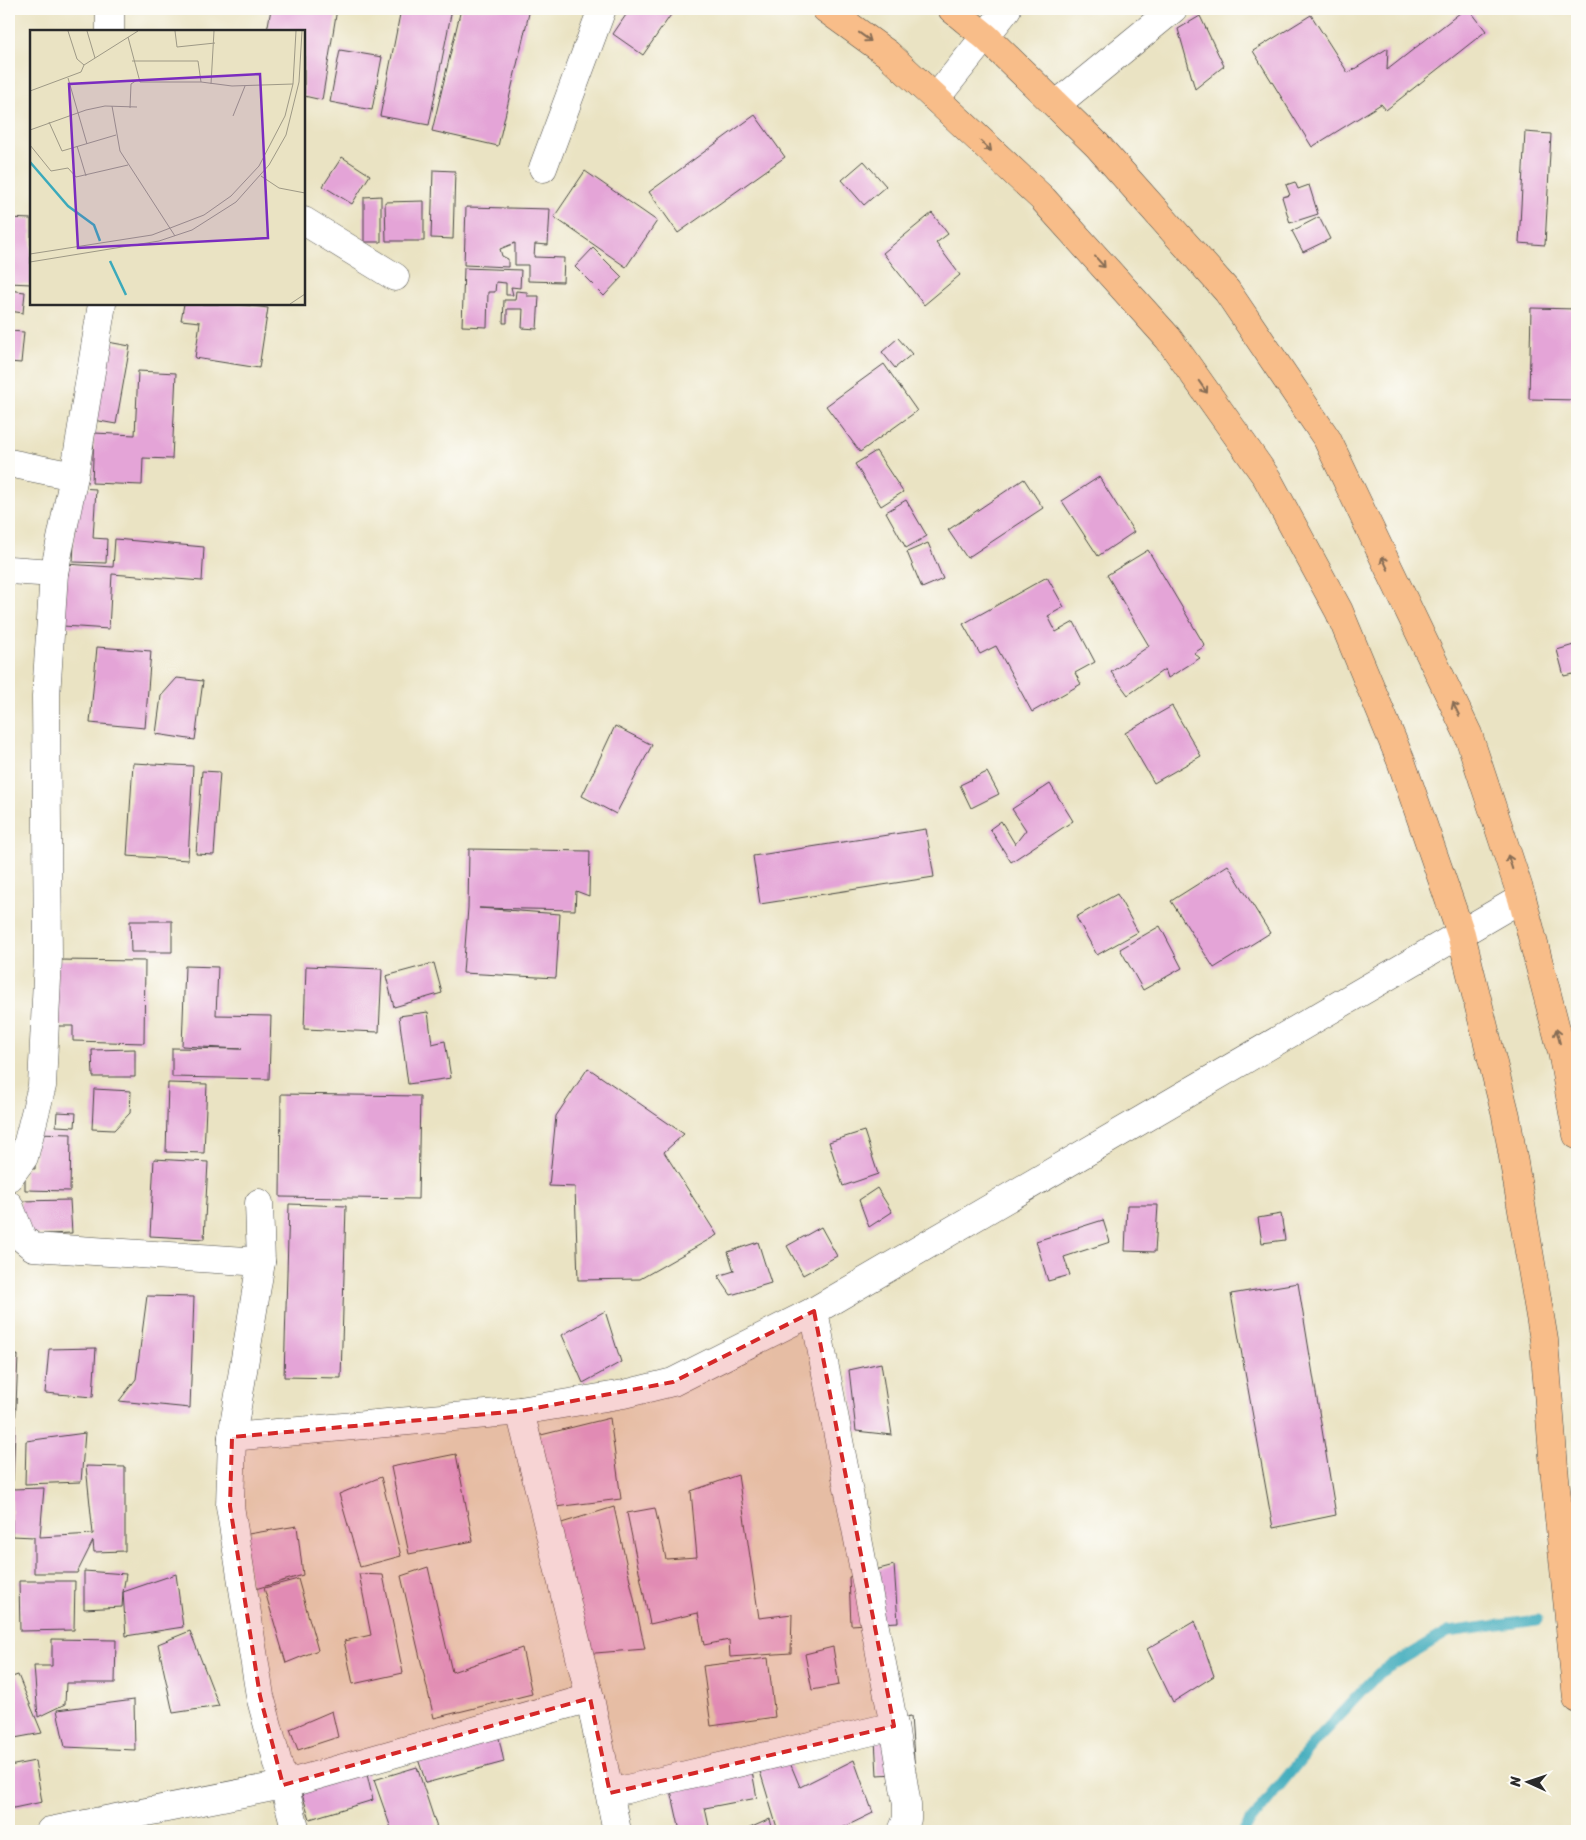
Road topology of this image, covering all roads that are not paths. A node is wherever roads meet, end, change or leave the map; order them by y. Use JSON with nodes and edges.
{"nodes":[{"id":1,"x":110,"y":9,"type":"edge"},
{"id":2,"x":602,"y":9,"type":"edge"},
{"id":3,"x":826,"y":9,"type":"edge"},
{"id":4,"x":952,"y":9,"type":"edge"},
{"id":5,"x":1007,"y":9,"type":"edge"},
{"id":6,"x":1173,"y":9,"type":"edge"},
{"id":7,"x":110,"y":30,"type":"edge"},
{"id":8,"x":986,"y":37,"type":"junction"},
{"id":9,"x":936,"y":98,"type":"junction"},
{"id":10,"x":1057,"y":104,"type":"junction"},
{"id":11,"x":543,"y":168,"type":"dead end"},
{"id":12,"x":305,"y":222,"type":"edge"},
{"id":13,"x":395,"y":276,"type":"dead end"},
{"id":14,"x":102,"y":305,"type":"edge"},
{"id":15,"x":9,"y":463,"type":"edge"},
{"id":16,"x":74,"y":476,"type":"junction"},
{"id":17,"x":9,"y":570,"type":"edge"},
{"id":18,"x":54,"y":572,"type":"junction"},
{"id":19,"x":1522,"y":898,"type":"junction"},
{"id":20,"x":1461,"y":934,"type":"junction"},
{"id":21,"x":1577,"y":1135,"type":"edge"},
{"id":22,"x":9,"y":1176,"type":"edge"},
{"id":23,"x":259,"y":1204,"type":"dead end"},
{"id":24,"x":9,"y":1205,"type":"edge"},
{"id":25,"x":261,"y":1262,"type":"junction"},
{"id":26,"x":814,"y":1312,"type":"junction"},
{"id":27,"x":520,"y":1411,"type":"junction"},
{"id":28,"x":232,"y":1436,"type":"junction"},
{"id":29,"x":590,"y":1698,"type":"junction"},
{"id":30,"x":1577,"y":1698,"type":"edge"},
{"id":31,"x":894,"y":1726,"type":"junction"},
{"id":32,"x":283,"y":1785,"type":"junction"},
{"id":33,"x":610,"y":1793,"type":"junction"},
{"id":34,"x":50,"y":1831,"type":"edge"},
{"id":35,"x":296,"y":1831,"type":"edge"},
{"id":36,"x":617,"y":1831,"type":"edge"},
{"id":37,"x":902,"y":1831,"type":"edge"}],
"edges":[{"from":1,"to":7,"type":"street"},
{"from":2,"to":11,"type":"street"},
{"from":3,"to":9,"type":"highway","one_way":true},
{"from":4,"to":8,"type":"highway"},
{"from":5,"to":8,"type":"street"},
{"from":6,"to":10,"type":"street"},
{"from":8,"to":9,"type":"street"},
{"from":8,"to":10,"type":"highway"},
{"from":9,"to":20,"type":"highway","one_way":true},
{"from":19,"to":10,"type":"highway","one_way":true},
{"from":12,"to":13,"type":"street"},
{"from":14,"to":16,"type":"street"},
{"from":15,"to":16,"type":"street"},
{"from":16,"to":18,"type":"street"},
{"from":17,"to":18,"type":"street"},
{"from":18,"to":22,"type":"street"},
{"from":19,"to":20,"type":"street"},
{"from":21,"to":19,"type":"highway","one_way":true},
{"from":20,"to":26,"type":"street"},
{"from":20,"to":30,"type":"highway"},
{"from":23,"to":25,"type":"street"},
{"from":24,"to":25,"type":"street"},
{"from":25,"to":28,"type":"street"},
{"from":26,"to":27,"type":"street"},
{"from":26,"to":31,"type":"street"},
{"from":27,"to":28,"type":"street"},
{"from":27,"to":29,"type":"street"},
{"from":28,"to":32,"type":"street"},
{"from":29,"to":32,"type":"street"},
{"from":29,"to":33,"type":"street"},
{"from":31,"to":33,"type":"street"},
{"from":31,"to":37,"type":"street"},
{"from":32,"to":34,"type":"street"},
{"from":32,"to":35,"type":"street"},
{"from":33,"to":36,"type":"street"}]}
